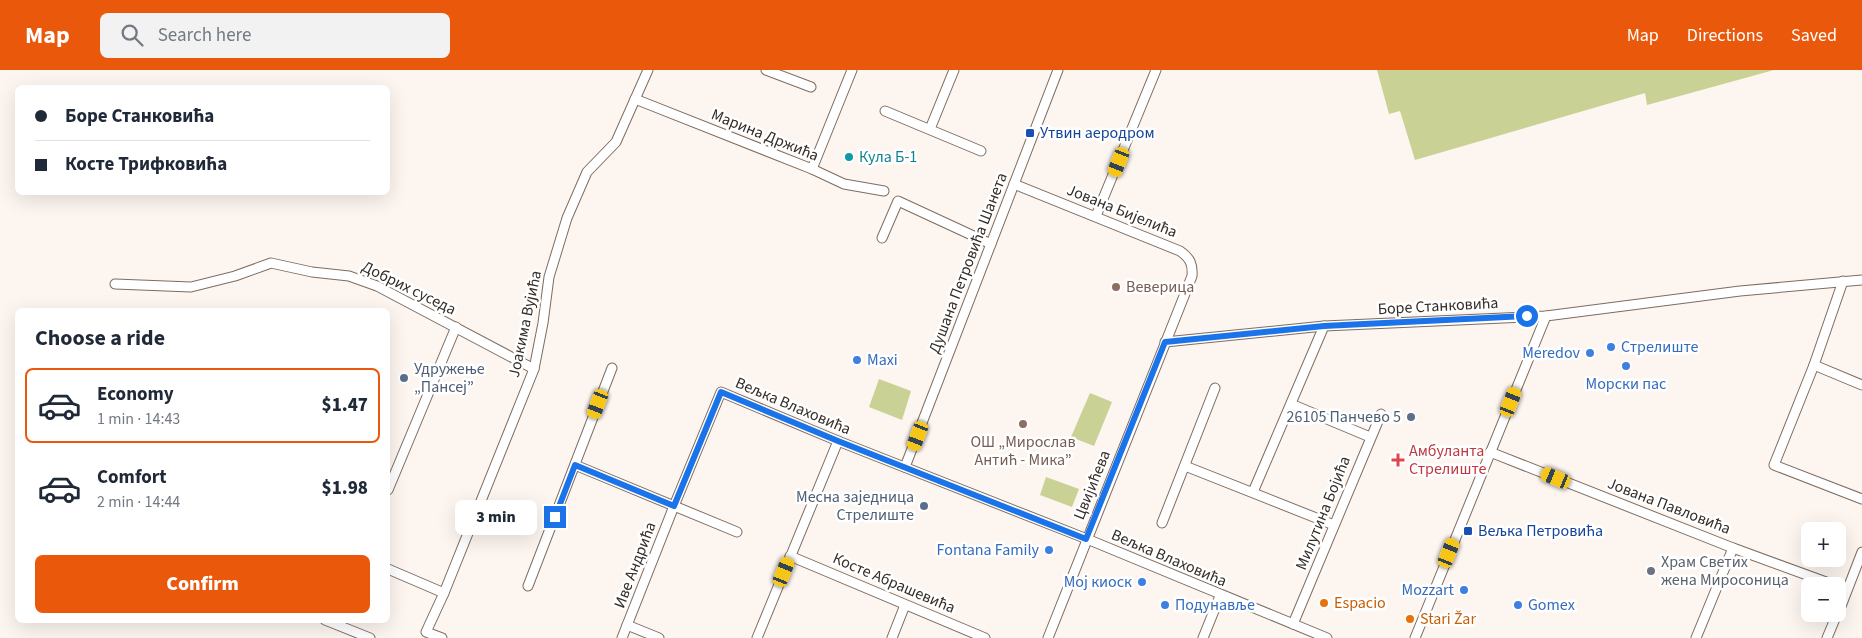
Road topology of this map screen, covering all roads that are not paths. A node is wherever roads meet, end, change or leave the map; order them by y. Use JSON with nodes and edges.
{"nodes":[{"id":1,"x":648,"y":70,"type":"edge"},
{"id":2,"x":766,"y":70,"type":"edge"},
{"id":3,"x":852,"y":70,"type":"edge"},
{"id":4,"x":954,"y":70,"type":"edge"},
{"id":5,"x":1058,"y":70,"type":"edge"},
{"id":6,"x":1156,"y":70,"type":"edge"},
{"id":7,"x":811,"y":87,"type":"dead end"},
{"id":8,"x":635,"y":99,"type":"junction"},
{"id":9,"x":885,"y":111,"type":"dead end"},
{"id":10,"x":930,"y":129,"type":"junction"},
{"id":11,"x":981,"y":151,"type":"dead end"},
{"id":12,"x":812,"y":169,"type":"junction"},
{"id":13,"x":1014,"y":184,"type":"junction"},
{"id":14,"x":884,"y":191,"type":"dead end"},
{"id":15,"x":1096,"y":216,"type":"junction"},
{"id":16,"x":882,"y":238,"type":"dead end"},
{"id":17,"x":991,"y":244,"type":"junction"},
{"id":18,"x":1862,"y":280,"type":"edge"},
{"id":19,"x":1843,"y":281,"type":"junction"},
{"id":20,"x":115,"y":284,"type":"dead end"},
{"id":21,"x":1546,"y":316,"type":"junction"},
{"id":22,"x":1324,"y":326,"type":"junction"},
{"id":23,"x":456,"y":327,"type":"junction"},
{"id":24,"x":1165,"y":342,"type":"junction"},
{"id":25,"x":1814,"y":365,"type":"junction"},
{"id":26,"x":612,"y":368,"type":"dead end"},
{"id":27,"x":534,"y":369,"type":"junction"},
{"id":28,"x":1862,"y":384,"type":"edge"},
{"id":29,"x":1215,"y":388,"type":"dead end"},
{"id":30,"x":721,"y":392,"type":"joint"},
{"id":31,"x":1291,"y":404,"type":"junction"},
{"id":32,"x":1381,"y":414,"type":"dead end"},
{"id":33,"x":1370,"y":437,"type":"junction"},
{"id":34,"x":838,"y":441,"type":"junction"},
{"id":35,"x":1490,"y":452,"type":"junction"},
{"id":36,"x":575,"y":465,"type":"junction"},
{"id":37,"x":1185,"y":466,"type":"junction"},
{"id":38,"x":905,"y":467,"type":"junction"},
{"id":39,"x":390,"y":485,"type":"edge"},
{"id":40,"x":1253,"y":492,"type":"junction"},
{"id":41,"x":1862,"y":499,"type":"edge"},
{"id":42,"x":674,"y":506,"type":"junction"},
{"id":43,"x":1162,"y":523,"type":"dead end"},
{"id":44,"x":1334,"y":525,"type":"junction"},
{"id":45,"x":737,"y":532,"type":"dead end"},
{"id":46,"x":1086,"y":539,"type":"junction"},
{"id":47,"x":1732,"y":548,"type":"junction"},
{"id":48,"x":1862,"y":552,"type":"edge"},
{"id":49,"x":790,"y":556,"type":"junction"},
{"id":50,"x":390,"y":570,"type":"edge"},
{"id":51,"x":1812,"y":577,"type":"edge"},
{"id":52,"x":528,"y":586,"type":"dead end"},
{"id":53,"x":1847,"y":590,"type":"edge"},
{"id":54,"x":444,"y":593,"type":"junction"},
{"id":55,"x":1220,"y":596,"type":"junction"},
{"id":56,"x":905,"y":605,"type":"junction"},
{"id":57,"x":1834,"y":622,"type":"edge"},
{"id":58,"x":332,"y":623,"type":"edge"},
{"id":59,"x":1293,"y":624,"type":"junction"},
{"id":60,"x":627,"y":625,"type":"junction"},
{"id":61,"x":370,"y":638,"type":"edge"},
{"id":62,"x":442,"y":638,"type":"edge"},
{"id":63,"x":622,"y":638,"type":"edge"},
{"id":64,"x":659,"y":638,"type":"edge"},
{"id":65,"x":757,"y":638,"type":"edge"},
{"id":66,"x":892,"y":638,"type":"edge"},
{"id":67,"x":985,"y":638,"type":"edge"},
{"id":68,"x":1048,"y":638,"type":"edge"},
{"id":69,"x":1203,"y":638,"type":"edge"},
{"id":70,"x":1327,"y":638,"type":"edge"},
{"id":71,"x":1415,"y":638,"type":"edge"},
{"id":72,"x":1696,"y":638,"type":"edge"},
{"id":73,"x":1827,"y":638,"type":"edge"}],
"edges":[{"from":1,"to":8,"type":"street","name":"Јоакима Вујића"},
{"from":2,"to":7,"type":"street"},
{"from":3,"to":12,"type":"street"},
{"from":4,"to":10,"type":"street"},
{"from":5,"to":13,"type":"street","name":"Душана Петровића Шанета"},
{"from":6,"to":15,"type":"street"},
{"from":8,"to":12,"type":"street","name":"Марина Држића"},
{"from":8,"to":27,"type":"street","name":"Јоакима Вујића"},
{"from":9,"to":10,"type":"street"},
{"from":10,"to":11,"type":"street"},
{"from":12,"to":14,"type":"street","name":"Марина Држића"},
{"from":13,"to":15,"type":"street","name":"Јована Бијелића"},
{"from":13,"to":17,"type":"street","name":"Душана Петровића Шанета"},
{"from":15,"to":24,"type":"street","name":"Јована Бијелића"},
{"from":16,"to":17,"type":"street"},
{"from":17,"to":38,"type":"street","name":"Душана Петровића Шанета"},
{"from":18,"to":19,"type":"street","name":"Боре Станковића"},
{"from":19,"to":21,"type":"street","name":"Боре Станковића"},
{"from":19,"to":25,"type":"street"},
{"from":20,"to":23,"type":"street","name":"Добрих суседа"},
{"from":21,"to":22,"type":"street","name":"Боре Станковића"},
{"from":21,"to":35,"type":"street"},
{"from":22,"to":24,"type":"street","name":"Боре Станковића"},
{"from":22,"to":31,"type":"street"},
{"from":23,"to":27,"type":"street","name":"Добрих суседа"},
{"from":23,"to":39,"type":"street"},
{"from":24,"to":46,"type":"street","name":"Цвијићева"},
{"from":25,"to":28,"type":"street"},
{"from":25,"to":41,"type":"street"},
{"from":26,"to":36,"type":"street"},
{"from":27,"to":54,"type":"street","name":"Јоакима Вујића"},
{"from":29,"to":37,"type":"street"},
{"from":30,"to":34,"type":"street","name":"Вељка Влаховића"},
{"from":30,"to":42,"type":"street","name":"Иве Андрића"},
{"from":31,"to":33,"type":"street"},
{"from":31,"to":40,"type":"street"},
{"from":32,"to":33,"type":"street","name":"Милутина Бојића"},
{"from":33,"to":44,"type":"street","name":"Милутина Бојића"},
{"from":34,"to":38,"type":"street","name":"Вељка Влаховића"},
{"from":34,"to":49,"type":"street"},
{"from":35,"to":47,"type":"street","name":"Јована Павловића"},
{"from":35,"to":71,"type":"street"},
{"from":36,"to":42,"type":"street"},
{"from":36,"to":52,"type":"street"},
{"from":37,"to":40,"type":"street"},
{"from":37,"to":43,"type":"street"},
{"from":38,"to":46,"type":"street","name":"Вељка Влаховића"},
{"from":40,"to":44,"type":"street"},
{"from":42,"to":45,"type":"street"},
{"from":42,"to":60,"type":"street","name":"Иве Андрића"},
{"from":44,"to":59,"type":"street","name":"Милутина Бојића"},
{"from":46,"to":55,"type":"street","name":"Вељка Влаховића"},
{"from":46,"to":68,"type":"street","name":"Цвијићева"},
{"from":47,"to":51,"type":"street","name":"Јована Павловића"},
{"from":47,"to":72,"type":"street"},
{"from":48,"to":53,"type":"street"},
{"from":49,"to":56,"type":"street","name":"Косте Абрашевића"},
{"from":49,"to":65,"type":"street"},
{"from":50,"to":54,"type":"street"},
{"from":54,"to":62,"type":"street","name":"Јоакима Вујића"},
{"from":55,"to":59,"type":"street","name":"Вељка Влаховића"},
{"from":55,"to":69,"type":"street"},
{"from":56,"to":66,"type":"street"},
{"from":56,"to":67,"type":"street","name":"Косте Абрашевића"},
{"from":57,"to":73,"type":"street"},
{"from":58,"to":61,"type":"street"},
{"from":59,"to":70,"type":"street","name":"Вељка Влаховића"},
{"from":60,"to":63,"type":"street","name":"Иве Андрића"},
{"from":60,"to":64,"type":"street"}]}
